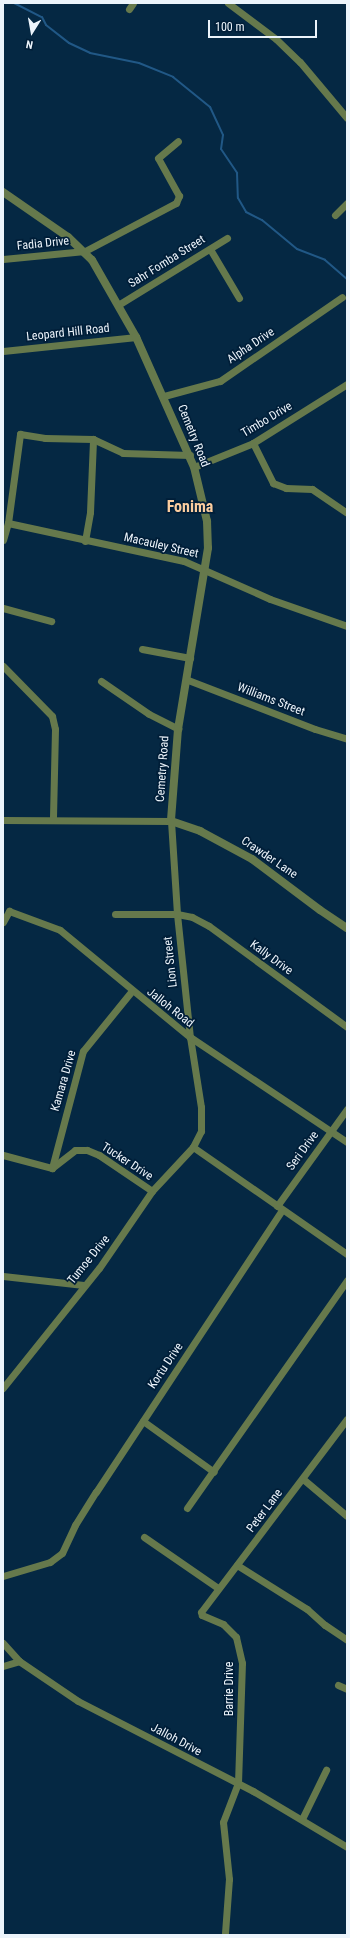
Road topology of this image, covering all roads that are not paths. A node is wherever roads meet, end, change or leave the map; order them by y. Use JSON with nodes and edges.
{"nodes":[{"id":1,"x":228,"y":3,"type":"edge"},
{"id":2,"x":347,"y":118,"type":"edge"},
{"id":3,"x":178,"y":141,"type":"dead end"},
{"id":4,"x":3,"y":192,"type":"edge"},
{"id":5,"x":347,"y":203,"type":"edge"},
{"id":6,"x":335,"y":215,"type":"dead end"},
{"id":7,"x":227,"y":238,"type":"dead end"},
{"id":8,"x":210,"y":249,"type":"junction"},
{"id":9,"x":85,"y":251,"type":"junction"},
{"id":10,"x":3,"y":259,"type":"edge"},
{"id":11,"x":342,"y":297,"type":"dead end"},
{"id":12,"x":239,"y":298,"type":"dead end"},
{"id":13,"x":118,"y":305,"type":"junction"},
{"id":14,"x":136,"y":337,"type":"junction"},
{"id":15,"x":3,"y":351,"type":"edge"},
{"id":16,"x":347,"y":384,"type":"edge"},
{"id":17,"x":164,"y":396,"type":"junction"},
{"id":18,"x":93,"y":439,"type":"junction"},
{"id":19,"x":253,"y":443,"type":"junction"},
{"id":20,"x":190,"y":455,"type":"junction"},
{"id":21,"x":194,"y":467,"type":"junction"},
{"id":22,"x":347,"y":513,"type":"edge"},
{"id":23,"x":8,"y":523,"type":"junction"},
{"id":24,"x":3,"y":540,"type":"edge"},
{"id":25,"x":85,"y":541,"type":"junction"},
{"id":26,"x":205,"y":569,"type":"junction"},
{"id":27,"x":3,"y":608,"type":"edge"},
{"id":28,"x":51,"y":621,"type":"dead end"},
{"id":29,"x":347,"y":626,"type":"edge"},
{"id":30,"x":142,"y":649,"type":"dead end"},
{"id":31,"x":190,"y":658,"type":"junction"},
{"id":32,"x":3,"y":666,"type":"edge"},
{"id":33,"x":188,"y":680,"type":"junction"},
{"id":34,"x":101,"y":681,"type":"dead end"},
{"id":35,"x":178,"y":729,"type":"junction"},
{"id":36,"x":347,"y":739,"type":"edge"},
{"id":37,"x":53,"y":819,"type":"junction"},
{"id":38,"x":3,"y":820,"type":"edge"},
{"id":39,"x":171,"y":820,"type":"junction"},
{"id":40,"x":115,"y":914,"type":"dead end"},
{"id":41,"x":177,"y":914,"type":"junction"},
{"id":42,"x":3,"y":922,"type":"edge"},
{"id":43,"x":347,"y":928,"type":"edge"},
{"id":44,"x":131,"y":992,"type":"junction"},
{"id":45,"x":347,"y":1027,"type":"edge"},
{"id":46,"x":190,"y":1038,"type":"junction"},
{"id":47,"x":347,"y":1109,"type":"edge"},
{"id":48,"x":331,"y":1131,"type":"junction"},
{"id":49,"x":347,"y":1142,"type":"edge"},
{"id":50,"x":193,"y":1147,"type":"junction"},
{"id":51,"x":3,"y":1154,"type":"edge"},
{"id":52,"x":52,"y":1168,"type":"junction"},
{"id":53,"x":152,"y":1191,"type":"junction"},
{"id":54,"x":279,"y":1208,"type":"junction"},
{"id":55,"x":347,"y":1254,"type":"edge"},
{"id":56,"x":3,"y":1276,"type":"edge"},
{"id":57,"x":347,"y":1280,"type":"edge"},
{"id":58,"x":83,"y":1285,"type":"junction"},
{"id":59,"x":3,"y":1388,"type":"edge"},
{"id":60,"x":347,"y":1419,"type":"edge"},
{"id":61,"x":143,"y":1421,"type":"junction"},
{"id":62,"x":214,"y":1472,"type":"junction"},
{"id":63,"x":303,"y":1479,"type":"junction"},
{"id":64,"x":188,"y":1508,"type":"dead end"},
{"id":65,"x":347,"y":1516,"type":"edge"},
{"id":66,"x":144,"y":1537,"type":"dead end"},
{"id":67,"x":237,"y":1565,"type":"junction"},
{"id":68,"x":3,"y":1576,"type":"edge"},
{"id":69,"x":218,"y":1588,"type":"junction"},
{"id":70,"x":202,"y":1615,"type":"joint"},
{"id":71,"x":347,"y":1640,"type":"edge"},
{"id":72,"x":3,"y":1643,"type":"edge"},
{"id":73,"x":19,"y":1661,"type":"junction"},
{"id":74,"x":3,"y":1666,"type":"edge"},
{"id":75,"x":338,"y":1685,"type":"dead end"},
{"id":76,"x":347,"y":1689,"type":"edge"},
{"id":77,"x":326,"y":1770,"type":"dead end"},
{"id":78,"x":238,"y":1783,"type":"junction"},
{"id":79,"x":302,"y":1819,"type":"junction"},
{"id":80,"x":347,"y":1847,"type":"edge"},
{"id":81,"x":225,"y":1933,"type":"dead end"}],
"edges":[{"from":1,"to":2,"type":"street"},
{"from":3,"to":9,"type":"street"},
{"from":4,"to":9,"type":"street","name":"Cemetry Road"},
{"from":5,"to":6,"type":"street"},
{"from":7,"to":8,"type":"street","name":"Sahr Fomba Street"},
{"from":8,"to":12,"type":"street"},
{"from":8,"to":13,"type":"street","name":"Sahr Fomba Street"},
{"from":9,"to":10,"type":"street","name":"Fadia Drive"},
{"from":9,"to":13,"type":"street","name":"Cemetry Road"},
{"from":11,"to":17,"type":"street","name":"Alpha Drive"},
{"from":13,"to":14,"type":"street","name":"Cemetry Road"},
{"from":14,"to":15,"type":"street","name":"Leopard Hill Road"},
{"from":14,"to":17,"type":"street","name":"Cemetry Road"},
{"from":16,"to":19,"type":"street","name":"Timbo Drive"},
{"from":17,"to":20,"type":"street","name":"Cemetry Road"},
{"from":18,"to":20,"type":"street"},
{"from":18,"to":23,"type":"street"},
{"from":18,"to":25,"type":"street"},
{"from":19,"to":21,"type":"street","name":"Timbo Drive"},
{"from":19,"to":22,"type":"street"},
{"from":20,"to":21,"type":"street","name":"Cemetry Road"},
{"from":21,"to":26,"type":"street","name":"Cemetry Road"},
{"from":23,"to":24,"type":"street"},
{"from":23,"to":25,"type":"street","name":"Macauley Street"},
{"from":25,"to":26,"type":"street","name":"Macauley Street"},
{"from":26,"to":29,"type":"street","name":"Macauley Street"},
{"from":26,"to":31,"type":"street","name":"Cemetry Road"},
{"from":27,"to":28,"type":"street"},
{"from":30,"to":31,"type":"street"},
{"from":31,"to":33,"type":"street","name":"Cemetry Road"},
{"from":32,"to":37,"type":"street"},
{"from":33,"to":35,"type":"street","name":"Cemetry Road"},
{"from":33,"to":36,"type":"street","name":"Williams Street"},
{"from":34,"to":35,"type":"street"},
{"from":35,"to":39,"type":"street","name":"Cemetry Road"},
{"from":37,"to":38,"type":"street"},
{"from":37,"to":39,"type":"street"},
{"from":39,"to":41,"type":"street","name":"Lion Street"},
{"from":39,"to":43,"type":"street","name":"Crawder Lane"},
{"from":40,"to":41,"type":"street","name":"Kally Drive"},
{"from":41,"to":45,"type":"street","name":"Kally Drive"},
{"from":41,"to":46,"type":"street","name":"Lion Street"},
{"from":42,"to":44,"type":"street","name":"Jalloh Road"},
{"from":44,"to":46,"type":"street","name":"Jalloh Road"},
{"from":44,"to":52,"type":"street","name":"Kamara Drive"},
{"from":46,"to":48,"type":"street","name":"Jalloh Road"},
{"from":46,"to":50,"type":"street","name":"Lion Street"},
{"from":47,"to":48,"type":"street","name":"Seri Drive"},
{"from":48,"to":49,"type":"street","name":"Jalloh Road"},
{"from":48,"to":54,"type":"street","name":"Seri Drive"},
{"from":50,"to":53,"type":"street","name":"Tumoe Drive"},
{"from":50,"to":54,"type":"street"},
{"from":51,"to":52,"type":"street"},
{"from":52,"to":53,"type":"street","name":"Tucker Drive"},
{"from":53,"to":58,"type":"street","name":"Tumoe Drive"},
{"from":54,"to":55,"type":"street"},
{"from":54,"to":61,"type":"street","name":"Kortu Drive"},
{"from":56,"to":58,"type":"street"},
{"from":57,"to":62,"type":"street"},
{"from":58,"to":59,"type":"street","name":"Tumoe Drive"},
{"from":60,"to":63,"type":"street","name":"Peter Lane"},
{"from":61,"to":62,"type":"street"},
{"from":61,"to":68,"type":"street","name":"Kortu Drive"},
{"from":62,"to":64,"type":"street"},
{"from":63,"to":65,"type":"street"},
{"from":63,"to":67,"type":"street","name":"Peter Lane"},
{"from":66,"to":69,"type":"street"},
{"from":67,"to":69,"type":"street","name":"Peter Lane"},
{"from":67,"to":71,"type":"street"},
{"from":69,"to":70,"type":"street","name":"Peter Lane"},
{"from":70,"to":78,"type":"street","name":"Barrie Drive"},
{"from":72,"to":73,"type":"street","name":"Jalloh Drive"},
{"from":73,"to":74,"type":"street"},
{"from":73,"to":78,"type":"street","name":"Jalloh Drive"},
{"from":75,"to":76,"type":"street"},
{"from":77,"to":79,"type":"street"},
{"from":78,"to":79,"type":"street","name":"Jalloh Drive"},
{"from":78,"to":81,"type":"street","name":"Barrie Drive"},
{"from":79,"to":80,"type":"street","name":"Jalloh Drive"}]}
